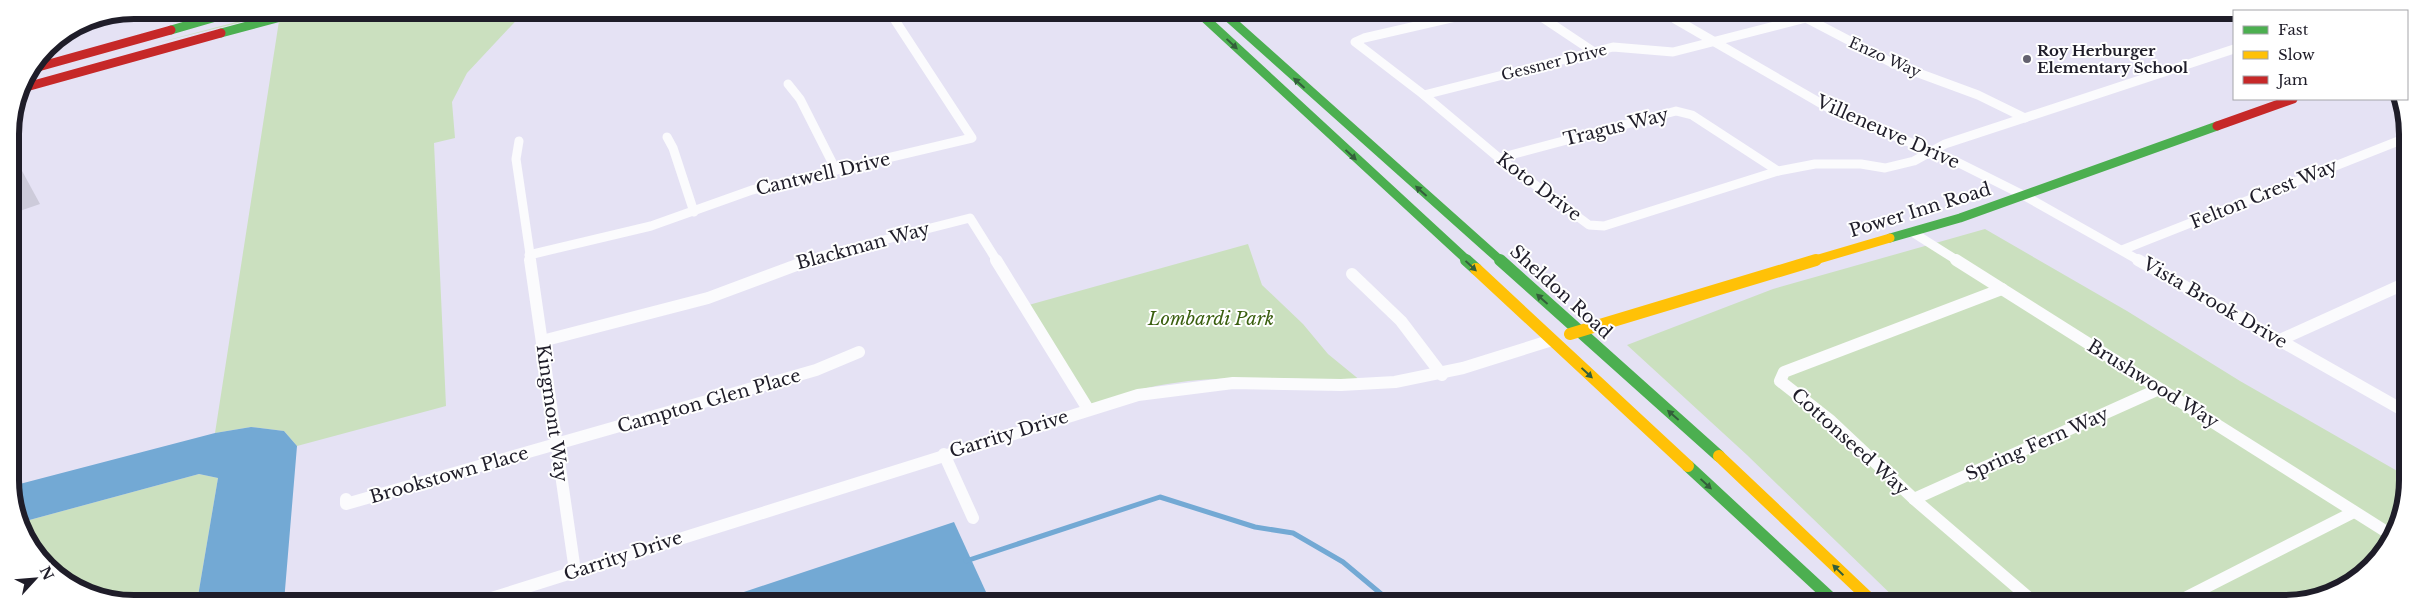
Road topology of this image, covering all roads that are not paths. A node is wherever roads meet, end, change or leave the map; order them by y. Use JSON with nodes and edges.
{"nodes":[{"id":1,"x":175,"y":19,"type":"edge"},
{"id":2,"x":223,"y":19,"type":"edge"},
{"id":3,"x":274,"y":19,"type":"edge"},
{"id":4,"x":894,"y":19,"type":"edge"},
{"id":5,"x":1206,"y":19,"type":"edge"},
{"id":6,"x":1230,"y":19,"type":"edge"},
{"id":7,"x":1447,"y":19,"type":"edge"},
{"id":8,"x":1544,"y":19,"type":"edge"},
{"id":9,"x":1675,"y":19,"type":"dead end"},
{"id":10,"x":1802,"y":19,"type":"edge"},
{"id":11,"x":1808,"y":19,"type":"edge"},
{"id":12,"x":1715,"y":43,"type":"junction"},
{"id":13,"x":2233,"y":49,"type":"edge"},
{"id":14,"x":1594,"y":52,"type":"junction"},
{"id":15,"x":53,"y":53,"type":"edge"},
{"id":16,"x":41,"y":66,"type":"edge"},
{"id":17,"x":788,"y":84,"type":"dead end"},
{"id":18,"x":30,"y":86,"type":"edge"},
{"id":19,"x":1424,"y":95,"type":"junction"},
{"id":20,"x":2290,"y":100,"type":"edge"},
{"id":21,"x":2025,"y":118,"type":"junction"},
{"id":22,"x":667,"y":137,"type":"dead end"},
{"id":23,"x":519,"y":141,"type":"dead end"},
{"id":24,"x":2399,"y":141,"type":"edge"},
{"id":25,"x":1933,"y":151,"type":"junction"},
{"id":26,"x":1499,"y":158,"type":"junction"},
{"id":27,"x":836,"y":170,"type":"junction"},
{"id":28,"x":1778,"y":171,"type":"junction"},
{"id":29,"x":2025,"y":196,"type":"junction"},
{"id":30,"x":694,"y":212,"type":"junction"},
{"id":31,"x":1912,"y":232,"type":"junction"},
{"id":32,"x":2122,"y":250,"type":"junction"},
{"id":33,"x":530,"y":255,"type":"junction"},
{"id":34,"x":1352,"y":274,"type":"dead end"},
{"id":35,"x":2399,"y":286,"type":"edge"},
{"id":36,"x":2002,"y":290,"type":"junction"},
{"id":37,"x":1578,"y":332,"type":"junction"},
{"id":38,"x":1552,"y":340,"type":"junction"},
{"id":39,"x":2280,"y":340,"type":"junction"},
{"id":40,"x":542,"y":341,"type":"junction"},
{"id":41,"x":859,"y":352,"type":"dead end"},
{"id":42,"x":1442,"y":375,"type":"junction"},
{"id":43,"x":2160,"y":389,"type":"junction"},
{"id":44,"x":2399,"y":408,"type":"edge"},
{"id":45,"x":1088,"y":409,"type":"junction"},
{"id":46,"x":557,"y":444,"type":"junction"},
{"id":47,"x":944,"y":454,"type":"junction"},
{"id":48,"x":1914,"y":498,"type":"junction"},
{"id":49,"x":346,"y":499,"type":"dead end"},
{"id":50,"x":2354,"y":512,"type":"junction"},
{"id":51,"x":973,"y":518,"type":"dead end"},
{"id":52,"x":2387,"y":532,"type":"edge"},
{"id":53,"x":575,"y":572,"type":"junction"},
{"id":54,"x":501,"y":595,"type":"edge"},
{"id":55,"x":1827,"y":595,"type":"edge"},
{"id":56,"x":1866,"y":595,"type":"edge"},
{"id":57,"x":2025,"y":595,"type":"edge"},
{"id":58,"x":2191,"y":595,"type":"edge"}],
"edges":[{"from":1,"to":15,"type":"main road"},
{"from":2,"to":16,"type":"main road"},
{"from":3,"to":18,"type":"main road"},
{"from":4,"to":27,"type":"street","name":"Cantwell Drive"},
{"from":5,"to":38,"type":"main road","one_way":true},
{"from":37,"to":6,"type":"main road","name":"Sheldon Road","one_way":true},
{"from":7,"to":19,"type":"street","name":"Koto Drive"},
{"from":8,"to":14,"type":"street"},
{"from":9,"to":12,"type":"street","name":"Villeneuve Drive"},
{"from":10,"to":12,"type":"street","name":"Enzo Way"},
{"from":11,"to":21,"type":"street","name":"Enzo Way"},
{"from":12,"to":14,"type":"street","name":"Gessner Drive"},
{"from":12,"to":25,"type":"street","name":"Villeneuve Drive"},
{"from":13,"to":21,"type":"street","name":"Koto Drive"},
{"from":14,"to":19,"type":"street","name":"Gessner Drive"},
{"from":17,"to":27,"type":"street"},
{"from":19,"to":26,"type":"street","name":"Koto Drive"},
{"from":20,"to":29,"type":"main road","name":"Power Inn Road"},
{"from":21,"to":25,"type":"street","name":"Koto Drive"},
{"from":22,"to":30,"type":"street"},
{"from":23,"to":33,"type":"street","name":"Kingmont Way"},
{"from":24,"to":32,"type":"street","name":"Felton Crest Way"},
{"from":25,"to":28,"type":"street","name":"Koto Drive"},
{"from":25,"to":29,"type":"street","name":"Villeneuve Drive"},
{"from":26,"to":28,"type":"street","name":"Tragus Way"},
{"from":26,"to":28,"type":"street","name":"Koto Drive"},
{"from":27,"to":30,"type":"street","name":"Cantwell Drive"},
{"from":29,"to":31,"type":"main road","name":"Power Inn Road"},
{"from":29,"to":32,"type":"street","name":"Vista Brook Drive"},
{"from":30,"to":33,"type":"street","name":"Cantwell Drive"},
{"from":31,"to":36,"type":"street","name":"Brushwood Way"},
{"from":31,"to":37,"type":"main road","name":"Power Inn Road"},
{"from":32,"to":39,"type":"street","name":"Vista Brook Drive"},
{"from":33,"to":40,"type":"street","name":"Kingmont Way"},
{"from":34,"to":42,"type":"street"},
{"from":35,"to":39,"type":"street"},
{"from":36,"to":43,"type":"street","name":"Brushwood Way"},
{"from":36,"to":48,"type":"street","name":"Cottonseed Way"},
{"from":37,"to":38,"type":"main road","name":"Power Inn Road"},
{"from":56,"to":37,"type":"main road","name":"Sheldon Road","one_way":true},
{"from":38,"to":42,"type":"street","name":"Garrity Drive"},
{"from":38,"to":55,"type":"main road","one_way":true},
{"from":39,"to":44,"type":"street","name":"Vista Brook Drive"},
{"from":40,"to":45,"type":"street","name":"Blackman Way"},
{"from":40,"to":46,"type":"street","name":"Kingmont Way"},
{"from":41,"to":46,"type":"street","name":"Campton Glen Place"},
{"from":42,"to":45,"type":"street","name":"Garrity Drive"},
{"from":43,"to":48,"type":"street","name":"Spring Fern Way"},
{"from":43,"to":50,"type":"street","name":"Brushwood Way"},
{"from":45,"to":47,"type":"street","name":"Garrity Drive"},
{"from":46,"to":49,"type":"street","name":"Brookstown Place"},
{"from":46,"to":53,"type":"street","name":"Kingmont Way"},
{"from":47,"to":51,"type":"street"},
{"from":47,"to":53,"type":"street","name":"Garrity Drive"},
{"from":48,"to":57,"type":"street","name":"Cottonseed Way"},
{"from":50,"to":52,"type":"street","name":"Brushwood Way"},
{"from":50,"to":58,"type":"street"},
{"from":53,"to":54,"type":"street","name":"Garrity Drive"}]}
